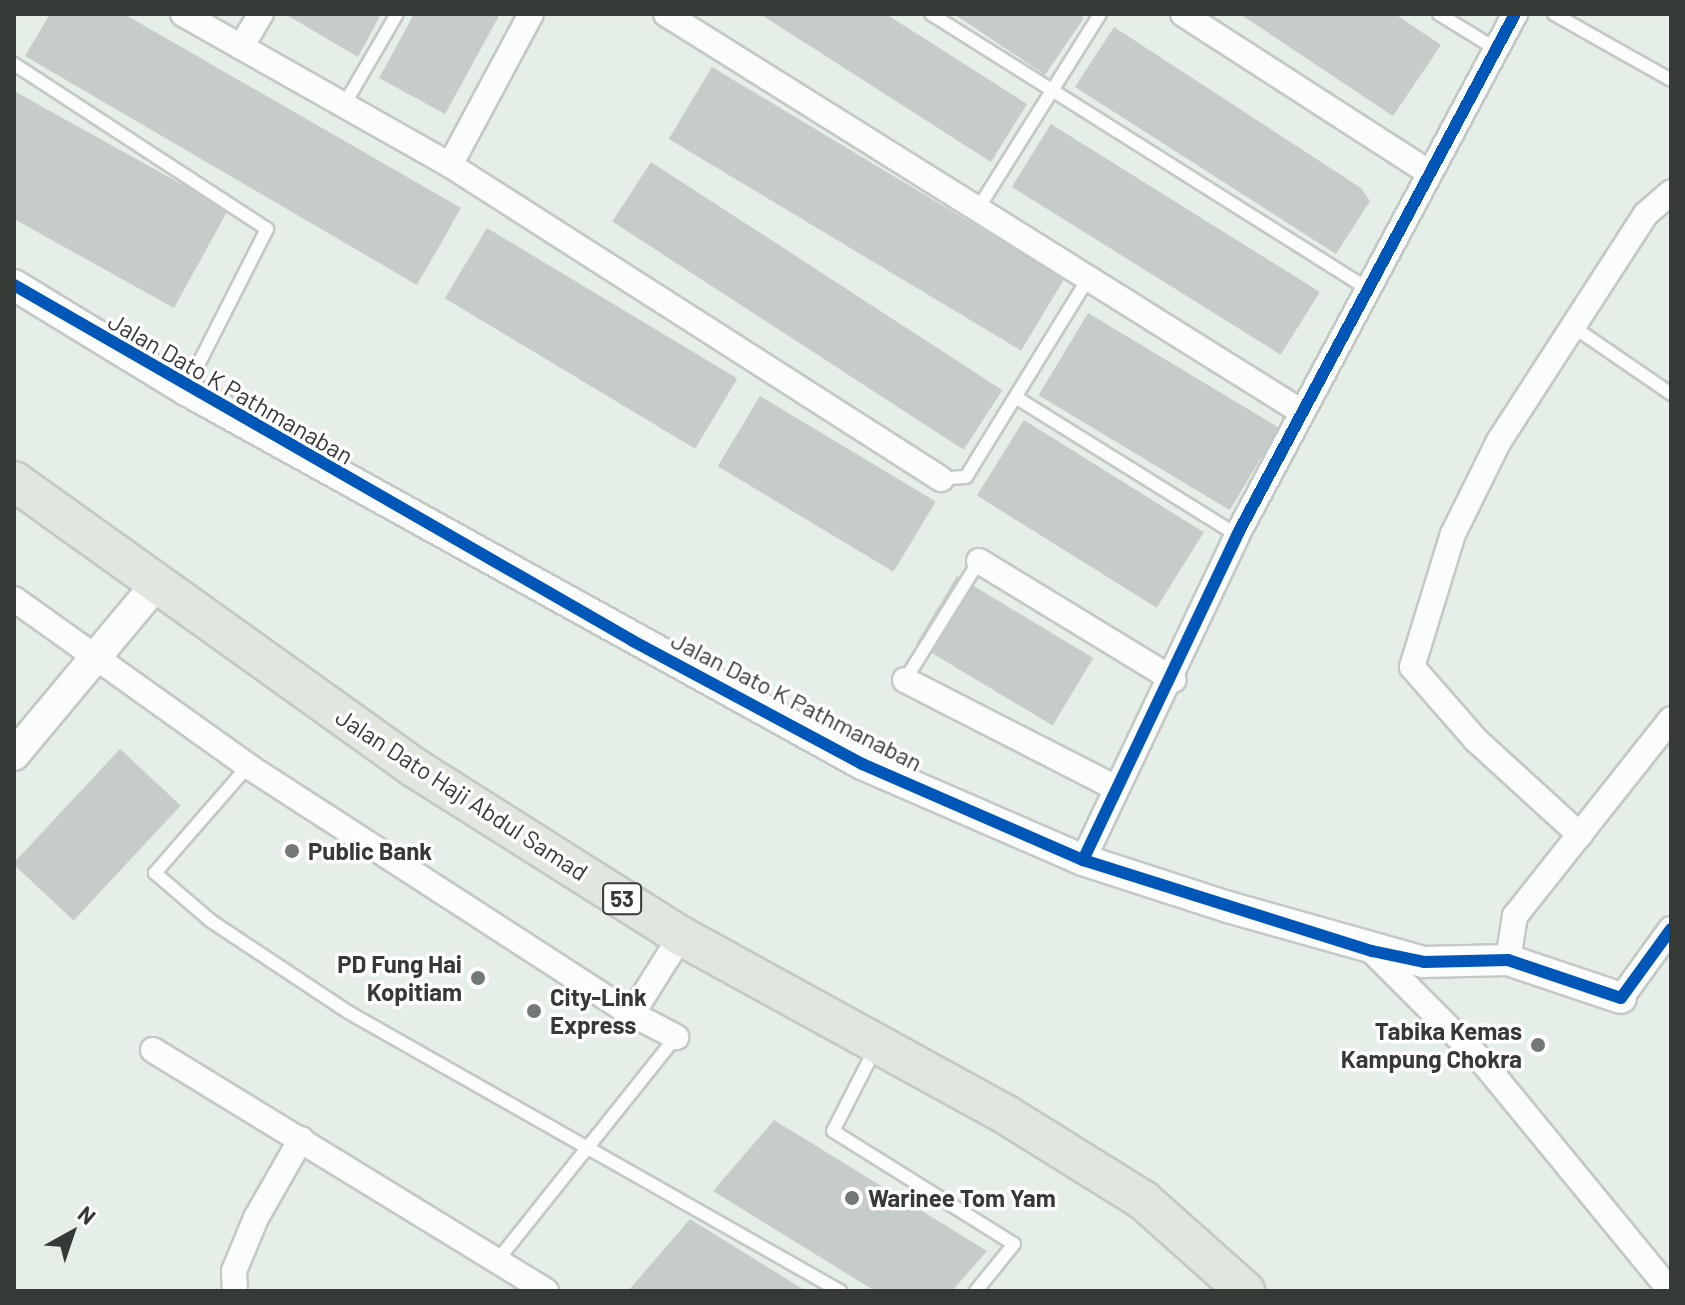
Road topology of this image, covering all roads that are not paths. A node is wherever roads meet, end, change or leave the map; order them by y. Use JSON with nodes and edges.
{"nodes":[{"id":1,"x":183,"y":14,"type":"edge"},
{"id":2,"x":261,"y":14,"type":"edge"},
{"id":3,"x":397,"y":14,"type":"edge"},
{"id":4,"x":531,"y":14,"type":"edge"},
{"id":5,"x":666,"y":14,"type":"edge"},
{"id":6,"x":931,"y":14,"type":"edge"},
{"id":7,"x":1100,"y":14,"type":"edge"},
{"id":8,"x":1183,"y":14,"type":"edge"},
{"id":9,"x":1439,"y":14,"type":"edge"},
{"id":10,"x":1515,"y":14,"type":"edge"},
{"id":11,"x":1554,"y":14,"type":"edge"},
{"id":12,"x":694,"y":19,"type":"edge"},
{"id":13,"x":241,"y":47,"type":"junction"},
{"id":14,"x":1496,"y":49,"type":"junction"},
{"id":15,"x":14,"y":64,"type":"edge"},
{"id":16,"x":1671,"y":80,"type":"edge"},
{"id":17,"x":1052,"y":90,"type":"junction"},
{"id":18,"x":344,"y":105,"type":"junction"},
{"id":19,"x":450,"y":165,"type":"junction"},
{"id":20,"x":1427,"y":171,"type":"junction"},
{"id":21,"x":1671,"y":192,"type":"edge"},
{"id":22,"x":979,"y":207,"type":"junction"},
{"id":23,"x":1089,"y":277,"type":"junction"},
{"id":24,"x":14,"y":285,"type":"edge"},
{"id":25,"x":1368,"y":289,"type":"junction"},
{"id":26,"x":1578,"y":330,"type":"junction"},
{"id":27,"x":186,"y":390,"type":"junction"},
{"id":28,"x":1671,"y":394,"type":"edge"},
{"id":29,"x":1017,"y":398,"type":"junction"},
{"id":30,"x":1302,"y":412,"type":"junction"},
{"id":31,"x":941,"y":479,"type":"joint"},
{"id":32,"x":14,"y":481,"type":"edge"},
{"id":33,"x":1237,"y":535,"type":"junction"},
{"id":34,"x":979,"y":561,"type":"joint"},
{"id":35,"x":158,"y":582,"type":"junction"},
{"id":36,"x":14,"y":599,"type":"edge"},
{"id":37,"x":98,"y":660,"type":"junction"},
{"id":38,"x":905,"y":680,"type":"joint"},
{"id":39,"x":1174,"y":680,"type":"junction"},
{"id":40,"x":1671,"y":719,"type":"edge"},
{"id":41,"x":14,"y":755,"type":"edge"},
{"id":42,"x":248,"y":766,"type":"junction"},
{"id":43,"x":1116,"y":788,"type":"junction"},
{"id":44,"x":1580,"y":835,"type":"junction"},
{"id":45,"x":1083,"y":860,"type":"junction"},
{"id":46,"x":1671,"y":929,"type":"edge"},
{"id":47,"x":681,"y":936,"type":"junction"},
{"id":48,"x":1372,"y":951,"type":"junction"},
{"id":49,"x":1508,"y":960,"type":"junction"},
{"id":50,"x":1621,"y":998,"type":"joint"},
{"id":51,"x":632,"y":1014,"type":"junction"},
{"id":52,"x":676,"y":1037,"type":"joint"},
{"id":53,"x":875,"y":1049,"type":"junction"},
{"id":54,"x":153,"y":1050,"type":"dead end"},
{"id":55,"x":301,"y":1139,"type":"junction"},
{"id":56,"x":588,"y":1144,"type":"junction"},
{"id":57,"x":497,"y":1261,"type":"junction"},
{"id":58,"x":1238,"y":1289,"type":"edge"},
{"id":59,"x":235,"y":1291,"type":"edge"},
{"id":60,"x":546,"y":1291,"type":"edge"},
{"id":61,"x":840,"y":1291,"type":"edge"},
{"id":62,"x":976,"y":1291,"type":"edge"},
{"id":63,"x":1671,"y":1291,"type":"edge"}],
"edges":[{"from":1,"to":13,"type":"street"},
{"from":2,"to":13,"type":"street"},
{"from":3,"to":18,"type":"lane"},
{"from":4,"to":19,"type":"street"},
{"from":5,"to":12,"type":"street"},
{"from":6,"to":17,"type":"lane"},
{"from":7,"to":17,"type":"lane"},
{"from":8,"to":20,"type":"street"},
{"from":9,"to":14,"type":"lane"},
{"from":10,"to":14,"type":"street"},
{"from":11,"to":16,"type":"lane"},
{"from":12,"to":22,"type":"street"},
{"from":13,"to":18,"type":"street"},
{"from":14,"to":20,"type":"street"},
{"from":15,"to":27,"type":"lane"},
{"from":17,"to":22,"type":"lane"},
{"from":17,"to":25,"type":"lane"},
{"from":18,"to":19,"type":"street"},
{"from":19,"to":31,"type":"street"},
{"from":20,"to":25,"type":"street"},
{"from":21,"to":26,"type":"street"},
{"from":22,"to":23,"type":"street"},
{"from":23,"to":29,"type":"lane"},
{"from":23,"to":30,"type":"street"},
{"from":24,"to":27,"type":"street","name":"Jalan Dato K Pathmanaban"},
{"from":25,"to":30,"type":"street"},
{"from":26,"to":28,"type":"lane"},
{"from":26,"to":44,"type":"street"},
{"from":27,"to":45,"type":"street","name":"Jalan Dato K Pathmanaban"},
{"from":29,"to":31,"type":"lane"},
{"from":29,"to":33,"type":"lane"},
{"from":30,"to":33,"type":"street"},
{"from":32,"to":35,"type":"main road","name":"Jalan Dato Haji Abdul Samad","number":"53"},
{"from":33,"to":39,"type":"street"},
{"from":34,"to":38,"type":"lane"},
{"from":34,"to":39,"type":"street"},
{"from":35,"to":37,"type":"street"},
{"from":35,"to":47,"type":"main road","name":"Jalan Dato Haji Abdul Samad","number":"53"},
{"from":36,"to":37,"type":"street"},
{"from":37,"to":41,"type":"street"},
{"from":37,"to":42,"type":"street"},
{"from":38,"to":43,"type":"street"},
{"from":39,"to":43,"type":"street"},
{"from":40,"to":44,"type":"street"},
{"from":42,"to":51,"type":"street"},
{"from":42,"to":56,"type":"lane"},
{"from":43,"to":45,"type":"street"},
{"from":44,"to":49,"type":"street"},
{"from":45,"to":48,"type":"street","name":"Jalan Dato K Pathmanaban"},
{"from":46,"to":50,"type":"street"},
{"from":47,"to":51,"type":"street"},
{"from":47,"to":53,"type":"main road","name":"Jalan Dato Haji Abdul Samad","number":"53"},
{"from":48,"to":49,"type":"street","name":"Jalan Dato K Pathmanaban"},
{"from":48,"to":63,"type":"street"},
{"from":49,"to":50,"type":"street","name":"Jalan Dato K Pathmanaban"},
{"from":51,"to":52,"type":"street"},
{"from":52,"to":56,"type":"lane"},
{"from":53,"to":58,"type":"main road","name":"Jalan Dato Haji Abdul Samad","number":"53"},
{"from":53,"to":62,"type":"lane"},
{"from":54,"to":55,"type":"street"},
{"from":55,"to":57,"type":"street"},
{"from":55,"to":59,"type":"street"},
{"from":56,"to":57,"type":"lane"},
{"from":56,"to":61,"type":"lane"},
{"from":57,"to":60,"type":"street"}]}
